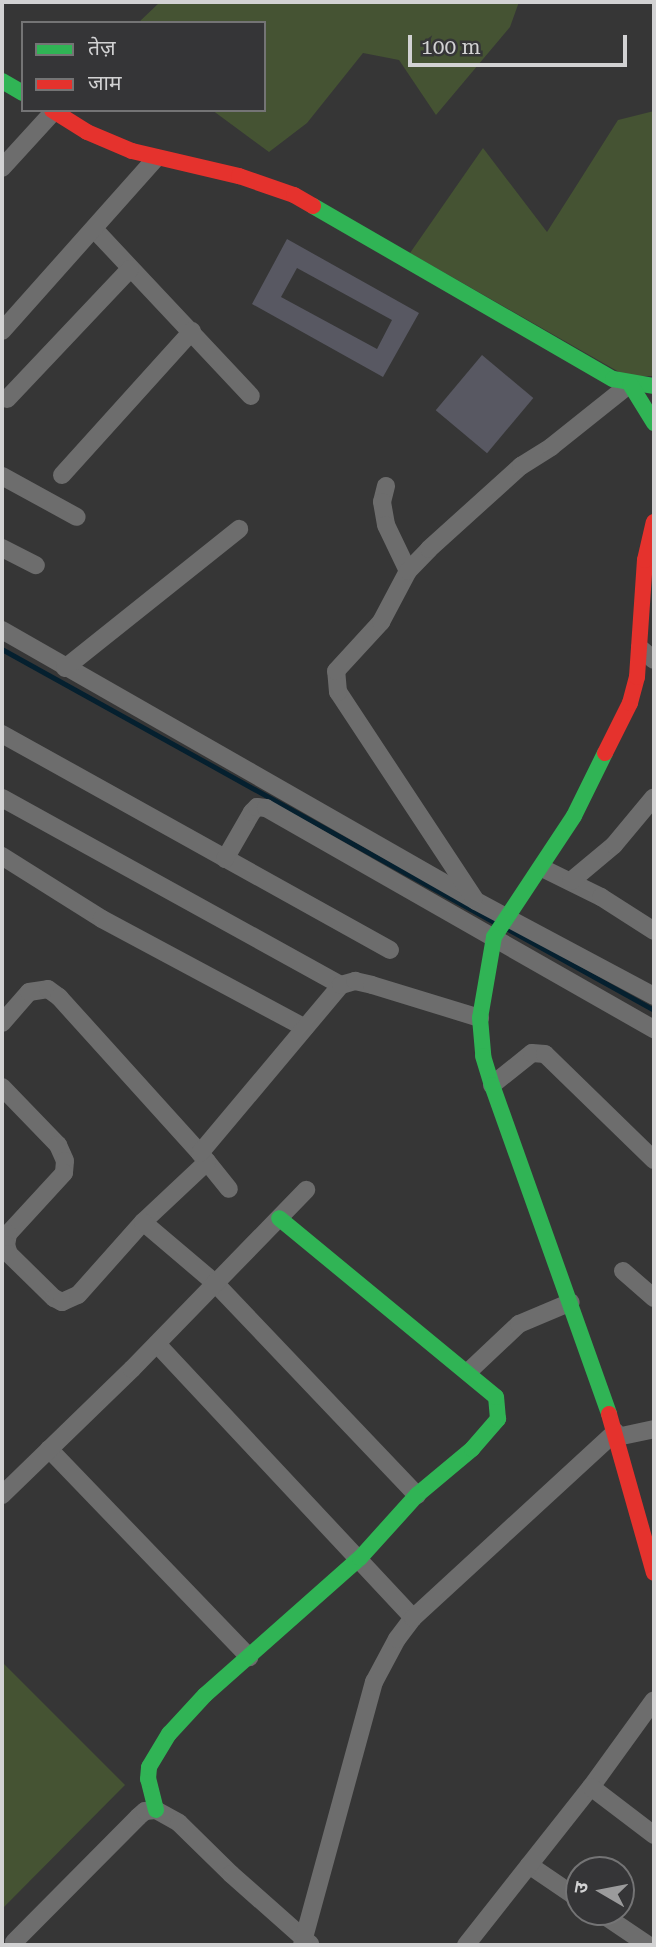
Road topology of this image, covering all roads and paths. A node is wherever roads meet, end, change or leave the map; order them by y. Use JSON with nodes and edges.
{"nodes":[{"id":1,"x":2,"y":81,"type":"edge"},
{"id":2,"x":21,"y":92,"type":"edge"},
{"id":3,"x":52,"y":112,"type":"edge"},
{"id":4,"x":55,"y":112,"type":"edge"},
{"id":5,"x":155,"y":159,"type":"junction"},
{"id":6,"x":2,"y":168,"type":"edge"},
{"id":7,"x":93,"y":229,"type":"junction"},
{"id":8,"x":130,"y":269,"type":"junction"},
{"id":9,"x":2,"y":331,"type":"edge"},
{"id":10,"x":192,"y":331,"type":"junction"},
{"id":11,"x":630,"y":384,"type":"junction"},
{"id":12,"x":654,"y":386,"type":"edge"},
{"id":13,"x":251,"y":396,"type":"dead end"},
{"id":14,"x":7,"y":399,"type":"dead end"},
{"id":15,"x":654,"y":423,"type":"edge"},
{"id":16,"x":62,"y":475,"type":"dead end"},
{"id":17,"x":2,"y":477,"type":"edge"},
{"id":18,"x":386,"y":486,"type":"dead end"},
{"id":19,"x":77,"y":516,"type":"dead end"},
{"id":20,"x":654,"y":522,"type":"edge"},
{"id":21,"x":239,"y":528,"type":"dead end"},
{"id":22,"x":2,"y":548,"type":"edge"},
{"id":23,"x":36,"y":565,"type":"dead end"},
{"id":24,"x":408,"y":571,"type":"junction"},
{"id":25,"x":2,"y":630,"type":"edge"},
{"id":26,"x":640,"y":648,"type":"junction"},
{"id":27,"x":654,"y":660,"type":"edge"},
{"id":28,"x":65,"y":668,"type":"junction"},
{"id":29,"x":3,"y":738,"type":"edge"},
{"id":30,"x":654,"y":797,"type":"edge"},
{"id":31,"x":2,"y":799,"type":"edge"},
{"id":32,"x":2,"y":856,"type":"edge"},
{"id":33,"x":225,"y":859,"type":"junction"},
{"id":34,"x":542,"y":868,"type":"junction"},
{"id":35,"x":570,"y":881,"type":"junction"},
{"id":36,"x":476,"y":901,"type":"junction"},
{"id":37,"x":501,"y":926,"type":"junction"},
{"id":38,"x":654,"y":931,"type":"edge"},
{"id":39,"x":390,"y":950,"type":"dead end"},
{"id":40,"x":341,"y":985,"type":"junction"},
{"id":41,"x":654,"y":996,"type":"edge"},
{"id":42,"x":480,"y":1018,"type":"junction"},
{"id":43,"x":2,"y":1023,"type":"edge"},
{"id":44,"x":305,"y":1028,"type":"junction"},
{"id":45,"x":654,"y":1029,"type":"edge"},
{"id":46,"x":492,"y":1085,"type":"junction"},
{"id":47,"x":2,"y":1087,"type":"edge"},
{"id":48,"x":651,"y":1149,"type":"edge"},
{"id":49,"x":204,"y":1157,"type":"junction"},
{"id":50,"x":229,"y":1189,"type":"dead end"},
{"id":51,"x":306,"y":1190,"type":"dead end"},
{"id":52,"x":279,"y":1218,"type":"junction"},
{"id":53,"x":143,"y":1223,"type":"junction"},
{"id":54,"x":623,"y":1271,"type":"dead end"},
{"id":55,"x":215,"y":1283,"type":"junction"},
{"id":56,"x":654,"y":1298,"type":"edge"},
{"id":57,"x":571,"y":1302,"type":"junction"},
{"id":58,"x":157,"y":1344,"type":"junction"},
{"id":59,"x":468,"y":1372,"type":"junction"},
{"id":60,"x":654,"y":1429,"type":"edge"},
{"id":61,"x":616,"y":1434,"type":"junction"},
{"id":62,"x":49,"y":1449,"type":"junction"},
{"id":63,"x":2,"y":1495,"type":"edge"},
{"id":64,"x":417,"y":1495,"type":"junction"},
{"id":65,"x":360,"y":1558,"type":"junction"},
{"id":66,"x":654,"y":1573,"type":"edge"},
{"id":67,"x":413,"y":1618,"type":"junction"},
{"id":68,"x":249,"y":1657,"type":"junction"},
{"id":69,"x":654,"y":1700,"type":"edge"},
{"id":70,"x":591,"y":1787,"type":"junction"},
{"id":71,"x":156,"y":1810,"type":"junction"},
{"id":72,"x":654,"y":1835,"type":"edge"},
{"id":73,"x":529,"y":1865,"type":"junction"},
{"id":74,"x":565,"y":1889,"type":"edge"},
{"id":75,"x":620,"y":1926,"type":"edge"},
{"id":76,"x":15,"y":1942,"type":"dead end"},
{"id":77,"x":475,"y":1943,"type":"edge"},
{"id":78,"x":306,"y":1944,"type":"edge"},
{"id":79,"x":648,"y":1945,"type":"edge"}],
"edges":[{"from":1,"to":2,"type":"street"},
{"from":3,"to":6,"type":"street"},
{"from":4,"to":5,"type":"street"},
{"from":5,"to":7,"type":"street"},
{"from":5,"to":11,"type":"street"},
{"from":7,"to":8,"type":"street"},
{"from":7,"to":9,"type":"street"},
{"from":8,"to":10,"type":"street"},
{"from":8,"to":14,"type":"street"},
{"from":10,"to":13,"type":"street"},
{"from":10,"to":16,"type":"street"},
{"from":11,"to":12,"type":"street"},
{"from":11,"to":15,"type":"street"},
{"from":11,"to":24,"type":"street"},
{"from":17,"to":19,"type":"street"},
{"from":18,"to":24,"type":"street"},
{"from":20,"to":26,"type":"street"},
{"from":21,"to":28,"type":"street"},
{"from":22,"to":23,"type":"street"},
{"from":24,"to":36,"type":"street"},
{"from":25,"to":28,"type":"street"},
{"from":26,"to":27,"type":"street"},
{"from":26,"to":34,"type":"street"},
{"from":28,"to":36,"type":"street"},
{"from":29,"to":33,"type":"street"},
{"from":30,"to":35,"type":"street"},
{"from":31,"to":40,"type":"street"},
{"from":32,"to":44,"type":"street"},
{"from":33,"to":37,"type":"street"},
{"from":33,"to":39,"type":"street"},
{"from":34,"to":35,"type":"street"},
{"from":34,"to":37,"type":"street"},
{"from":35,"to":38,"type":"street"},
{"from":36,"to":37,"type":"street"},
{"from":37,"to":41,"type":"street"},
{"from":37,"to":42,"type":"street"},
{"from":37,"to":45,"type":"street"},
{"from":40,"to":42,"type":"street"},
{"from":40,"to":44,"type":"street"},
{"from":42,"to":46,"type":"street"},
{"from":43,"to":49,"type":"street"},
{"from":44,"to":49,"type":"street"},
{"from":46,"to":48,"type":"street"},
{"from":46,"to":57,"type":"street"},
{"from":47,"to":53,"type":"street"},
{"from":49,"to":50,"type":"street"},
{"from":49,"to":53,"type":"street"},
{"from":51,"to":52,"type":"street"},
{"from":52,"to":55,"type":"street"},
{"from":52,"to":59,"type":"street"},
{"from":53,"to":55,"type":"street"},
{"from":54,"to":56,"type":"street"},
{"from":55,"to":58,"type":"street"},
{"from":55,"to":64,"type":"street"},
{"from":57,"to":59,"type":"street"},
{"from":57,"to":61,"type":"street"},
{"from":58,"to":62,"type":"street"},
{"from":58,"to":65,"type":"street"},
{"from":59,"to":64,"type":"street"},
{"from":60,"to":61,"type":"street"},
{"from":61,"to":66,"type":"street"},
{"from":61,"to":67,"type":"street"},
{"from":62,"to":63,"type":"street"},
{"from":62,"to":68,"type":"street"},
{"from":64,"to":65,"type":"street"},
{"from":65,"to":67,"type":"street"},
{"from":65,"to":68,"type":"street"},
{"from":67,"to":78,"type":"street"},
{"from":68,"to":71,"type":"street"},
{"from":69,"to":70,"type":"street"},
{"from":70,"to":72,"type":"street"},
{"from":70,"to":73,"type":"street"},
{"from":71,"to":76,"type":"street"},
{"from":71,"to":78,"type":"street"},
{"from":73,"to":74,"type":"street"},
{"from":73,"to":77,"type":"street"},
{"from":75,"to":79,"type":"street"}]}
